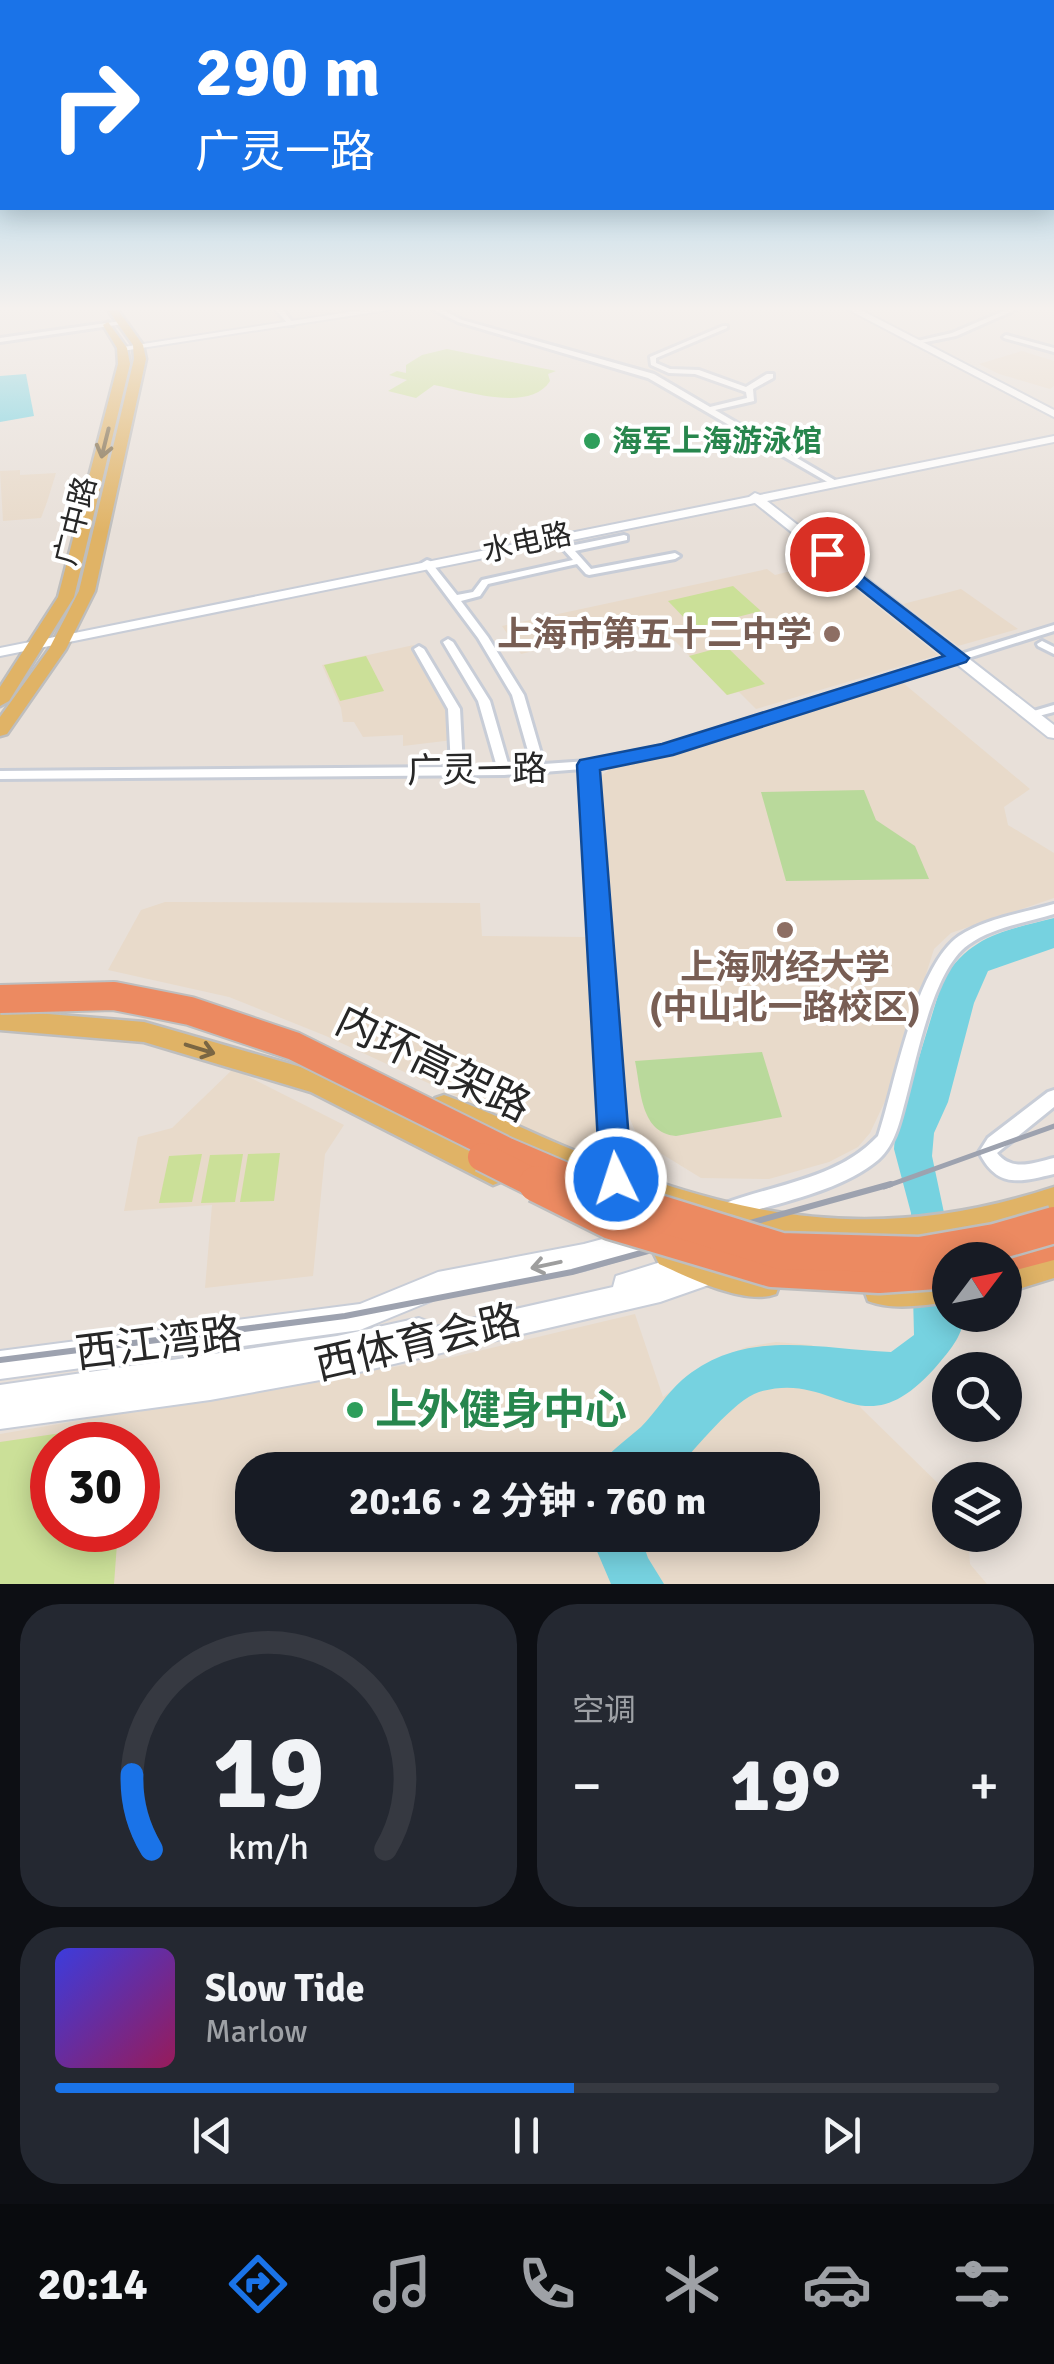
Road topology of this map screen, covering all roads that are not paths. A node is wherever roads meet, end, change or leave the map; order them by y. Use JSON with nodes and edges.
{"nodes":[{"id":1,"x":119,"y":384,"type":"edge"},
{"id":2,"x":135,"y":384,"type":"edge"},
{"id":3,"x":665,"y":384,"type":"edge"},
{"id":4,"x":730,"y":384,"type":"edge"},
{"id":5,"x":758,"y":384,"type":"edge"},
{"id":6,"x":996,"y":384,"type":"edge"},
{"id":7,"x":748,"y":390,"type":"junction"},
{"id":8,"x":710,"y":409,"type":"junction"},
{"id":9,"x":1054,"y":414,"type":"edge"},
{"id":10,"x":1054,"y":439,"type":"edge"},
{"id":11,"x":834,"y":482,"type":"junction"},
{"id":12,"x":756,"y":497,"type":"junction"},
{"id":13,"x":612,"y":526,"type":"junction"},
{"id":14,"x":624,"y":538,"type":"junction"},
{"id":15,"x":675,"y":556,"type":"dead end"},
{"id":16,"x":645,"y":560,"type":"junction"},
{"id":17,"x":578,"y":561,"type":"junction"},
{"id":18,"x":427,"y":564,"type":"junction"},
{"id":19,"x":454,"y":599,"type":"junction"},
{"id":20,"x":1054,"y":628,"type":"edge"},
{"id":21,"x":62,"y":638,"type":"junction"},
{"id":22,"x":448,"y":642,"type":"dead end"},
{"id":23,"x":40,"y":643,"type":"junction"},
{"id":24,"x":1042,"y":644,"type":"dead end"},
{"id":25,"x":419,"y":649,"type":"dead end"},
{"id":26,"x":0,"y":652,"type":"edge"},
{"id":27,"x":1054,"y":652,"type":"edge"},
{"id":28,"x":959,"y":658,"type":"junction"},
{"id":29,"x":28,"y":661,"type":"junction"},
{"id":30,"x":0,"y":691,"type":"edge"},
{"id":31,"x":0,"y":701,"type":"edge"},
{"id":32,"x":1054,"y":708,"type":"edge"},
{"id":33,"x":1031,"y":716,"type":"junction"},
{"id":34,"x":0,"y":730,"type":"edge"},
{"id":35,"x":1054,"y":734,"type":"edge"},
{"id":36,"x":588,"y":765,"type":"junction"},
{"id":37,"x":539,"y":769,"type":"junction"},
{"id":38,"x":504,"y":770,"type":"junction"},
{"id":39,"x":457,"y":771,"type":"junction"},
{"id":40,"x":0,"y":775,"type":"edge"},
{"id":41,"x":1054,"y":908,"type":"edge"},
{"id":42,"x":0,"y":990,"type":"edge"},
{"id":43,"x":0,"y":999,"type":"edge"},
{"id":44,"x":0,"y":1010,"type":"edge"},
{"id":45,"x":0,"y":1020,"type":"edge"},
{"id":46,"x":1054,"y":1096,"type":"edge"},
{"id":47,"x":1054,"y":1166,"type":"edge"},
{"id":48,"x":616,"y":1179,"type":"junction"},
{"id":49,"x":1054,"y":1200,"type":"edge"},
{"id":50,"x":722,"y":1212,"type":"junction"},
{"id":51,"x":1054,"y":1224,"type":"edge"},
{"id":52,"x":792,"y":1230,"type":"junction"},
{"id":53,"x":826,"y":1231,"type":"junction"},
{"id":54,"x":641,"y":1242,"type":"junction"},
{"id":55,"x":1054,"y":1244,"type":"edge"},
{"id":56,"x":1022,"y":1253,"type":"edge"},
{"id":57,"x":1054,"y":1264,"type":"edge"},
{"id":58,"x":702,"y":1268,"type":"junction"},
{"id":59,"x":932,"y":1271,"type":"edge"},
{"id":60,"x":1022,"y":1273,"type":"edge"},
{"id":61,"x":932,"y":1290,"type":"edge"},
{"id":62,"x":0,"y":1365,"type":"edge"},
{"id":63,"x":0,"y":1399,"type":"edge"},
{"id":64,"x":0,"y":1415,"type":"edge"}],
"edges":[{"from":1,"to":23,"type":"main road","name":"广中路","one_way":true},
{"from":2,"to":21,"type":"main road","name":"广中路"},
{"from":3,"to":8,"type":"street"},
{"from":4,"to":7,"type":"street"},
{"from":5,"to":7,"type":"street"},
{"from":6,"to":9,"type":"main road"},
{"from":7,"to":8,"type":"street"},
{"from":8,"to":11,"type":"street"},
{"from":10,"to":11,"type":"main road","name":"水电路"},
{"from":11,"to":12,"type":"main road","name":"水电路"},
{"from":12,"to":13,"type":"main road","name":"水电路"},
{"from":12,"to":28,"type":"main road"},
{"from":13,"to":14,"type":"street"},
{"from":13,"to":18,"type":"main road","name":"水电路"},
{"from":14,"to":16,"type":"street"},
{"from":14,"to":17,"type":"street"},
{"from":15,"to":16,"type":"street"},
{"from":16,"to":17,"type":"street"},
{"from":17,"to":19,"type":"street"},
{"from":18,"to":19,"type":"street"},
{"from":18,"to":21,"type":"main road","name":"水电路"},
{"from":19,"to":37,"type":"street"},
{"from":20,"to":28,"type":"street","name":"广灵一路"},
{"from":21,"to":23,"type":"main road","name":"水电路"},
{"from":21,"to":34,"type":"main road","name":"广中路"},
{"from":22,"to":38,"type":"street"},
{"from":23,"to":26,"type":"main road","name":"水电路"},
{"from":23,"to":29,"type":"main road","name":"广中路"},
{"from":24,"to":27,"type":"street"},
{"from":25,"to":39,"type":"street"},
{"from":28,"to":33,"type":"main road"},
{"from":28,"to":36,"type":"street","name":"广灵一路"},
{"from":29,"to":30,"type":"main road"},
{"from":29,"to":31,"type":"main road","name":"广中路"},
{"from":32,"to":33,"type":"street"},
{"from":33,"to":35,"type":"main road"},
{"from":36,"to":37,"type":"street","name":"广灵一路"},
{"from":36,"to":48,"type":"street"},
{"from":37,"to":38,"type":"street","name":"广灵一路"},
{"from":38,"to":39,"type":"street","name":"广灵一路"},
{"from":39,"to":40,"type":"street","name":"广灵一路"},
{"from":41,"to":50,"type":"street"},
{"from":42,"to":48,"type":"main road"},
{"from":43,"to":51,"type":"highway","name":"内环高架路","bridge":true},
{"from":44,"to":59,"type":"highway","name":"内环高架路","bridge":true},
{"from":45,"to":54,"type":"main road","one_way":true},
{"from":46,"to":47,"type":"street"},
{"from":48,"to":50,"type":"main road"},
{"from":49,"to":53,"type":"main road"},
{"from":50,"to":52,"type":"main road"},
{"from":50,"to":54,"type":"main road","name":"西江湾路"},
{"from":52,"to":53,"type":"main road"},
{"from":52,"to":58,"type":"main road","name":"西体育会路"},
{"from":53,"to":58,"type":"main road","name":"西体育会路"},
{"from":54,"to":58,"type":"main road"},
{"from":54,"to":62,"type":"main road","name":"西江湾路","one_way":true},
{"from":55,"to":56,"type":"highway"},
{"from":57,"to":60,"type":"main road"},
{"from":58,"to":61,"type":"main road"},
{"from":58,"to":63,"type":"main road","name":"西体育会路"},
{"from":58,"to":64,"type":"main road","name":"西体育会路"}]}
